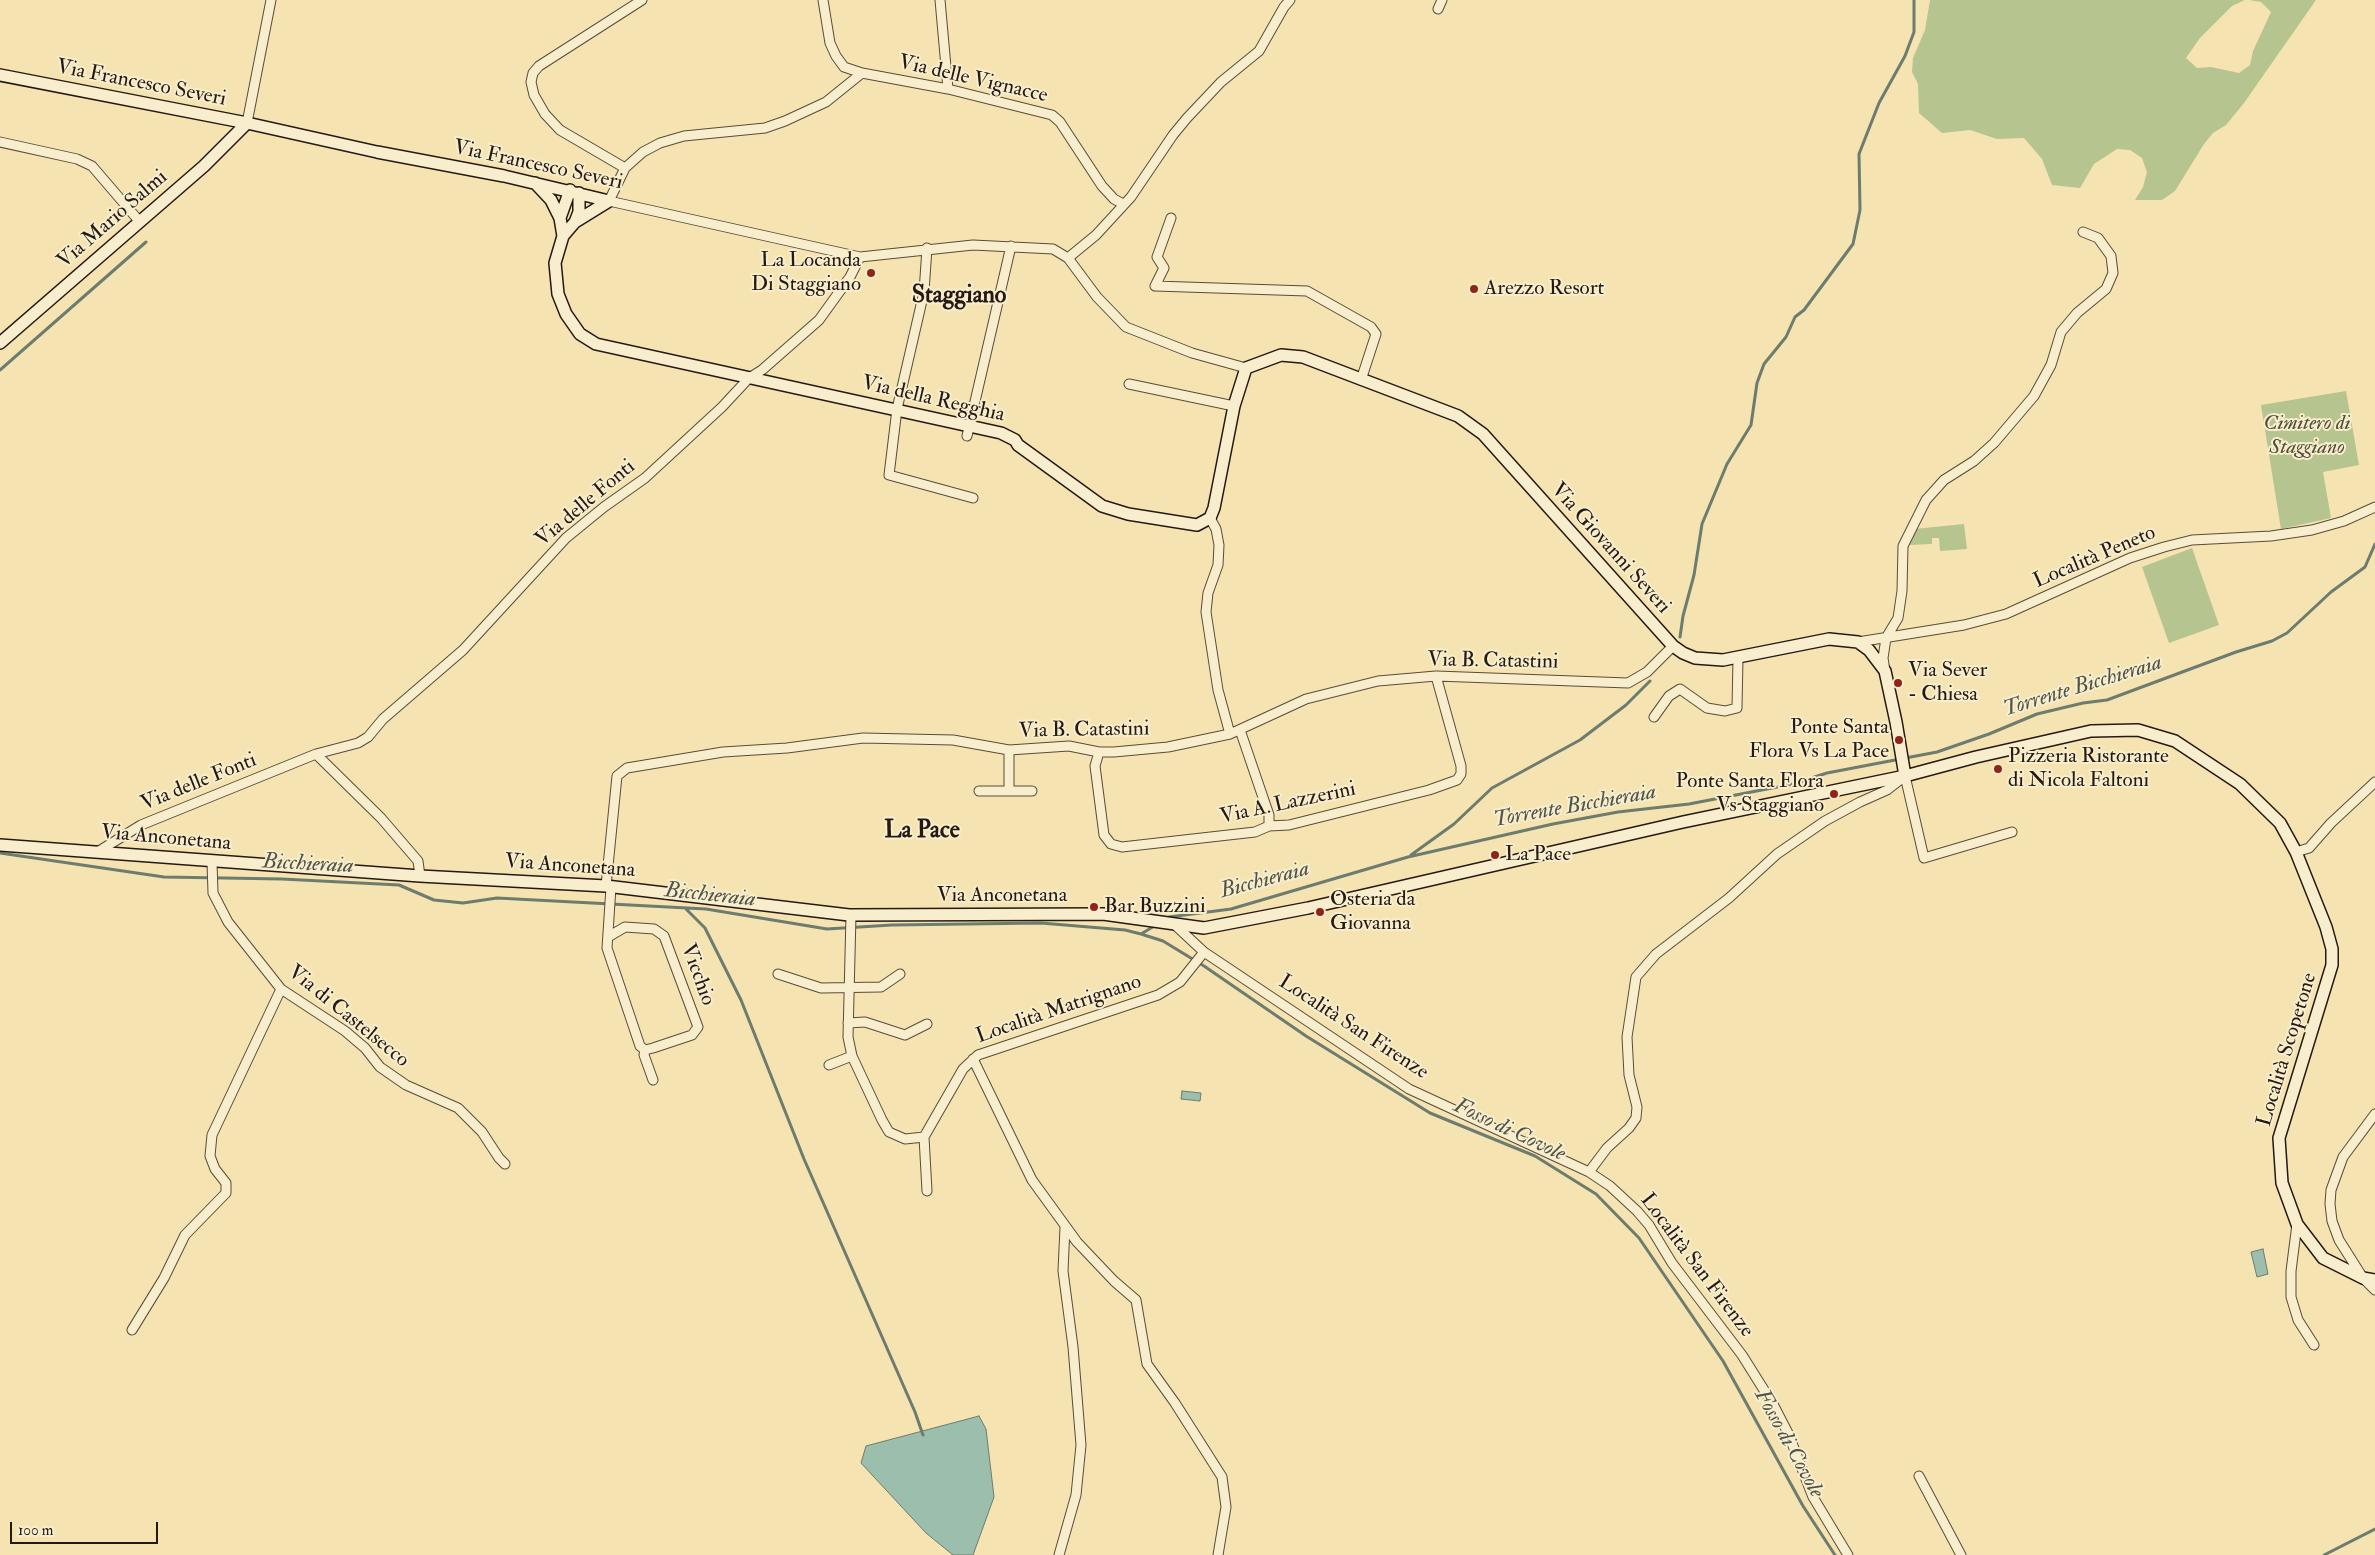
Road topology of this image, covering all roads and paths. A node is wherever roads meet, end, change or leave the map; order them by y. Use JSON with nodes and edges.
{"nodes":[{"id":1,"x":271,"y":0,"type":"edge"},
{"id":2,"x":642,"y":0,"type":"edge"},
{"id":3,"x":823,"y":0,"type":"edge"},
{"id":4,"x":940,"y":0,"type":"edge"},
{"id":5,"x":1290,"y":0,"type":"edge"},
{"id":6,"x":1442,"y":0,"type":"edge"},
{"id":7,"x":1438,"y":9,"type":"dead end"},
{"id":8,"x":862,"y":73,"type":"junction"},
{"id":9,"x":0,"y":75,"type":"edge"},
{"id":10,"x":948,"y":89,"type":"junction"},
{"id":11,"x":248,"y":124,"type":"junction"},
{"id":12,"x":0,"y":142,"type":"edge"},
{"id":13,"x":625,"y":168,"type":"junction"},
{"id":14,"x":535,"y":183,"type":"junction"},
{"id":15,"x":575,"y":192,"type":"junction"},
{"id":16,"x":609,"y":201,"type":"junction"},
{"id":17,"x":1123,"y":204,"type":"junction"},
{"id":18,"x":560,"y":218,"type":"junction"},
{"id":19,"x":1170,"y":218,"type":"dead end"},
{"id":20,"x":140,"y":222,"type":"junction"},
{"id":21,"x":575,"y":222,"type":"junction"},
{"id":22,"x":2083,"y":232,"type":"dead end"},
{"id":23,"x":563,"y":236,"type":"junction"},
{"id":24,"x":1011,"y":246,"type":"junction"},
{"id":25,"x":927,"y":248,"type":"junction"},
{"id":26,"x":860,"y":257,"type":"junction"},
{"id":27,"x":1068,"y":258,"type":"junction"},
{"id":28,"x":0,"y":343,"type":"edge"},
{"id":29,"x":1246,"y":368,"type":"junction"},
{"id":30,"x":749,"y":378,"type":"junction"},
{"id":31,"x":1361,"y":380,"type":"junction"},
{"id":32,"x":1129,"y":384,"type":"dead end"},
{"id":33,"x":1234,"y":406,"type":"junction"},
{"id":34,"x":897,"y":409,"type":"junction"},
{"id":35,"x":970,"y":424,"type":"junction"},
{"id":36,"x":967,"y":436,"type":"dead end"},
{"id":37,"x":973,"y":498,"type":"dead end"},
{"id":38,"x":2375,"y":506,"type":"edge"},
{"id":39,"x":1210,"y":518,"type":"junction"},
{"id":40,"x":1886,"y":638,"type":"junction"},
{"id":41,"x":1858,"y":642,"type":"junction"},
{"id":42,"x":1673,"y":646,"type":"junction"},
{"id":43,"x":1738,"y":658,"type":"junction"},
{"id":44,"x":1885,"y":671,"type":"junction"},
{"id":45,"x":1436,"y":676,"type":"junction"},
{"id":46,"x":1654,"y":716,"type":"dead end"},
{"id":47,"x":1240,"y":730,"type":"junction"},
{"id":48,"x":1230,"y":734,"type":"junction"},
{"id":49,"x":1009,"y":750,"type":"junction"},
{"id":50,"x":1099,"y":752,"type":"junction"},
{"id":51,"x":316,"y":754,"type":"junction"},
{"id":52,"x":1904,"y":771,"type":"junction"},
{"id":53,"x":2375,"y":782,"type":"edge"},
{"id":54,"x":979,"y":791,"type":"dead end"},
{"id":55,"x":1008,"y":791,"type":"junction"},
{"id":56,"x":1032,"y":791,"type":"dead end"},
{"id":57,"x":1268,"y":826,"type":"junction"},
{"id":58,"x":2012,"y":832,"type":"dead end"},
{"id":59,"x":0,"y":845,"type":"edge"},
{"id":60,"x":99,"y":851,"type":"junction"},
{"id":61,"x":2296,"y":852,"type":"junction"},
{"id":62,"x":212,"y":866,"type":"junction"},
{"id":63,"x":420,"y":876,"type":"junction"},
{"id":64,"x":609,"y":889,"type":"junction"},
{"id":65,"x":851,"y":915,"type":"junction"},
{"id":66,"x":1175,"y":925,"type":"junction"},
{"id":67,"x":608,"y":937,"type":"junction"},
{"id":68,"x":1202,"y":954,"type":"junction"},
{"id":69,"x":778,"y":974,"type":"dead end"},
{"id":70,"x":900,"y":974,"type":"dead end"},
{"id":71,"x":848,"y":988,"type":"junction"},
{"id":72,"x":281,"y":989,"type":"junction"},
{"id":73,"x":848,"y":1023,"type":"junction"},
{"id":74,"x":927,"y":1024,"type":"dead end"},
{"id":75,"x":645,"y":1050,"type":"junction"},
{"id":76,"x":852,"y":1056,"type":"junction"},
{"id":77,"x":973,"y":1059,"type":"junction"},
{"id":78,"x":829,"y":1065,"type":"dead end"},
{"id":79,"x":653,"y":1080,"type":"dead end"},
{"id":80,"x":2375,"y":1114,"type":"edge"},
{"id":81,"x":924,"y":1136,"type":"junction"},
{"id":82,"x":505,"y":1164,"type":"dead end"},
{"id":83,"x":1588,"y":1172,"type":"junction"},
{"id":84,"x":927,"y":1191,"type":"dead end"},
{"id":85,"x":2297,"y":1224,"type":"junction"},
{"id":86,"x":1065,"y":1228,"type":"junction"},
{"id":87,"x":2363,"y":1278,"type":"junction"},
{"id":88,"x":2375,"y":1280,"type":"edge"},
{"id":89,"x":2375,"y":1290,"type":"edge"},
{"id":90,"x":132,"y":1330,"type":"dead end"},
{"id":91,"x":2314,"y":1345,"type":"dead end"},
{"id":92,"x":1919,"y":1476,"type":"dead end"},
{"id":93,"x":1059,"y":1555,"type":"edge"},
{"id":94,"x":1218,"y":1555,"type":"edge"},
{"id":95,"x":1848,"y":1555,"type":"edge"},
{"id":96,"x":1961,"y":1555,"type":"edge"}],
"edges":[{"from":1,"to":11,"type":"street"},
{"from":2,"to":13,"type":"street"},
{"from":3,"to":8,"type":"street","name":"Via delle Vignacce"},
{"from":4,"to":10,"type":"street"},
{"from":5,"to":17,"type":"street"},
{"from":6,"to":7,"type":"street"},
{"from":8,"to":10,"type":"street","name":"Via delle Vignacce"},
{"from":8,"to":13,"type":"street"},
{"from":9,"to":11,"type":"street","name":"Via Francesco Severi"},
{"from":10,"to":17,"type":"street","name":"Via delle Vignacce"},
{"from":11,"to":14,"type":"street","name":"Via Francesco Severi"},
{"from":11,"to":20,"type":"street","name":"Via Mario Salmi"},
{"from":12,"to":20,"type":"street"},
{"from":13,"to":16,"type":"street"},
{"from":14,"to":15,"type":"street","name":"Via Francesco Severi"},
{"from":14,"to":18,"type":"street","name":"Via della Regghia"},
{"from":15,"to":16,"type":"street","name":"Via Francesco Severi"},
{"from":15,"to":18,"type":"street","name":"Via della Regghia"},
{"from":15,"to":21,"type":"street"},
{"from":16,"to":21,"type":"street","name":"Via della Regghia"},
{"from":16,"to":26,"type":"street","name":"Via Francesco Severi"},
{"from":17,"to":27,"type":"street"},
{"from":18,"to":23,"type":"street","name":"Via della Regghia"},
{"from":19,"to":31,"type":"street"},
{"from":20,"to":28,"type":"street","name":"Via Mario Salmi"},
{"from":21,"to":23,"type":"street","name":"Via della Regghia"},
{"from":22,"to":40,"type":"street"},
{"from":23,"to":30,"type":"street","name":"Via della Regghia"},
{"from":24,"to":25,"type":"street","name":"Via Francesco Severi"},
{"from":24,"to":27,"type":"street","name":"Via Francesco Severi"},
{"from":24,"to":35,"type":"street"},
{"from":25,"to":26,"type":"street","name":"Via Francesco Severi"},
{"from":25,"to":34,"type":"street"},
{"from":26,"to":30,"type":"street","name":"Via delle Fonti"},
{"from":27,"to":29,"type":"street"},
{"from":29,"to":31,"type":"street","name":"Via Giovanni Severi"},
{"from":29,"to":33,"type":"street"},
{"from":30,"to":34,"type":"street","name":"Via della Regghia"},
{"from":30,"to":51,"type":"street","name":"Via delle Fonti"},
{"from":31,"to":42,"type":"street","name":"Via Giovanni Severi"},
{"from":32,"to":33,"type":"street"},
{"from":33,"to":39,"type":"street"},
{"from":34,"to":35,"type":"street","name":"Via della Regghia"},
{"from":34,"to":37,"type":"street"},
{"from":35,"to":36,"type":"street"},
{"from":35,"to":39,"type":"street","name":"Via della Regghia"},
{"from":38,"to":40,"type":"street","name":"Località Peneto"},
{"from":39,"to":48,"type":"street"},
{"from":40,"to":41,"type":"street","name":"Località Peneto"},
{"from":40,"to":44,"type":"street"},
{"from":41,"to":43,"type":"street","name":"Via Giovanni Severi"},
{"from":41,"to":44,"type":"street"},
{"from":42,"to":43,"type":"street","name":"Via Giovanni Severi"},
{"from":42,"to":45,"type":"street","name":"Via B. Catastini"},
{"from":43,"to":46,"type":"street"},
{"from":44,"to":52,"type":"street"},
{"from":45,"to":47,"type":"street","name":"Via B. Catastini"},
{"from":45,"to":57,"type":"street","name":"Via A. Lazzerini"},
{"from":47,"to":48,"type":"street","name":"Via B. Catastini"},
{"from":47,"to":57,"type":"street"},
{"from":48,"to":50,"type":"street","name":"Via B. Catastini"},
{"from":49,"to":50,"type":"street","name":"Via B. Catastini"},
{"from":49,"to":55,"type":"street"},
{"from":49,"to":64,"type":"street","name":"Via B. Catastini"},
{"from":50,"to":57,"type":"street","name":"Via A. Lazzerini"},
{"from":51,"to":60,"type":"street","name":"Via delle Fonti"},
{"from":51,"to":63,"type":"street"},
{"from":52,"to":58,"type":"street"},
{"from":52,"to":61,"type":"street","name":"Via Anconetana"},
{"from":52,"to":66,"type":"street","name":"Via Anconetana"},
{"from":52,"to":83,"type":"street"},
{"from":53,"to":61,"type":"street"},
{"from":54,"to":55,"type":"street"},
{"from":55,"to":56,"type":"street"},
{"from":59,"to":60,"type":"street","name":"Via Anconetana"},
{"from":60,"to":62,"type":"street","name":"Via Anconetana"},
{"from":61,"to":85,"type":"street","name":"Località Scopetone"},
{"from":62,"to":63,"type":"street","name":"Via Anconetana"},
{"from":62,"to":72,"type":"street","name":"Via di Castelsecco"},
{"from":63,"to":64,"type":"street","name":"Via Anconetana"},
{"from":64,"to":65,"type":"street","name":"Via Anconetana"},
{"from":64,"to":67,"type":"street"},
{"from":65,"to":66,"type":"street","name":"Via Anconetana"},
{"from":65,"to":71,"type":"street"},
{"from":66,"to":68,"type":"street","name":"Località San Firenze"},
{"from":67,"to":75,"type":"street"},
{"from":67,"to":75,"type":"street","name":"Vicchio"},
{"from":68,"to":77,"type":"street","name":"Località Matrignano"},
{"from":68,"to":83,"type":"street","name":"Località San Firenze"},
{"from":69,"to":71,"type":"street"},
{"from":70,"to":71,"type":"street"},
{"from":71,"to":73,"type":"street"},
{"from":72,"to":82,"type":"street","name":"Via di Castelsecco"},
{"from":72,"to":90,"type":"street"},
{"from":73,"to":74,"type":"street"},
{"from":73,"to":76,"type":"street"},
{"from":75,"to":79,"type":"street"},
{"from":76,"to":78,"type":"street"},
{"from":76,"to":81,"type":"street"},
{"from":77,"to":81,"type":"street","name":"Località Matrignano"},
{"from":77,"to":86,"type":"street"},
{"from":80,"to":87,"type":"street"},
{"from":81,"to":84,"type":"street"},
{"from":83,"to":95,"type":"street","name":"Località San Firenze"},
{"from":85,"to":87,"type":"street","name":"Località Scopetone"},
{"from":85,"to":91,"type":"street"},
{"from":86,"to":93,"type":"street"},
{"from":86,"to":94,"type":"street"},
{"from":87,"to":88,"type":"street","name":"Località Scopetone"},
{"from":87,"to":89,"type":"street"},
{"from":92,"to":96,"type":"street"}]}
